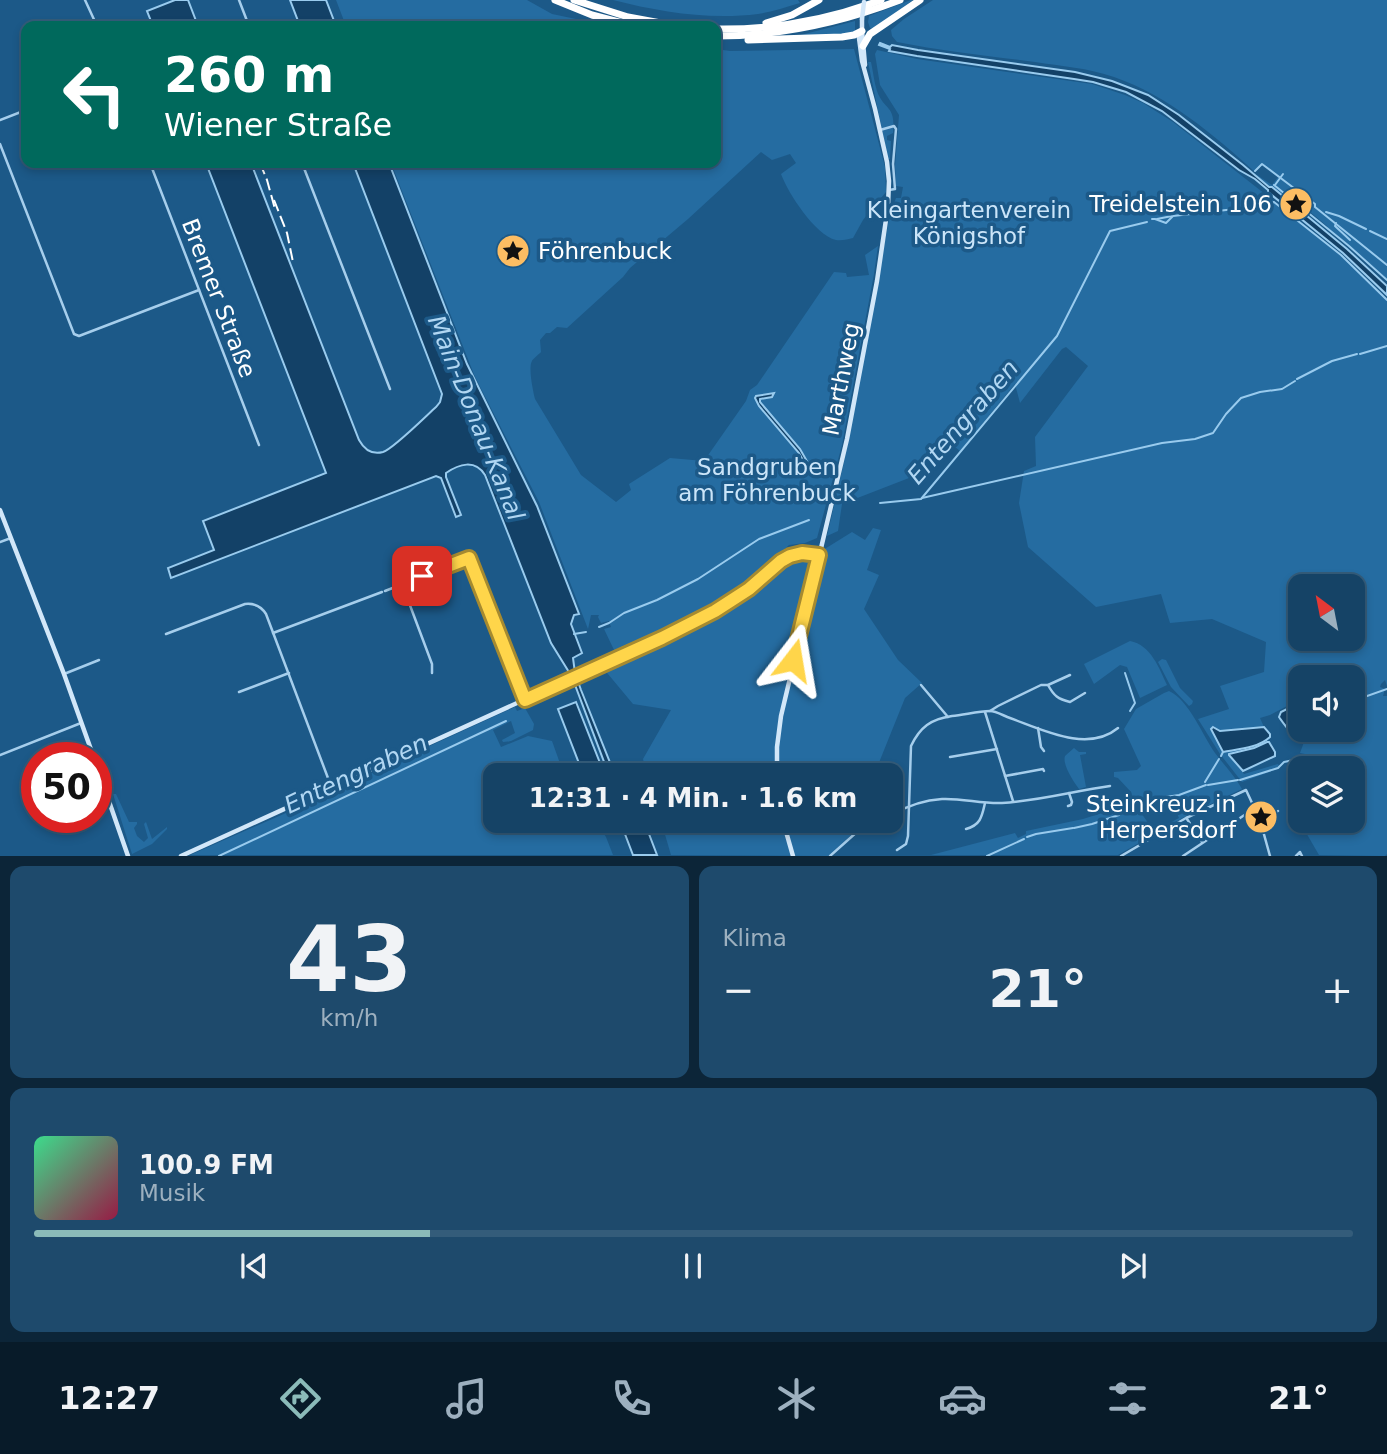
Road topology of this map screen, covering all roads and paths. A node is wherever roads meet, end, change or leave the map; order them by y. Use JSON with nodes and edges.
{"nodes":[{"id":1,"x":85,"y":0,"type":"edge"},
{"id":2,"x":239,"y":0,"type":"edge"},
{"id":3,"x":555,"y":0,"type":"edge"},
{"id":4,"x":574,"y":0,"type":"edge"},
{"id":5,"x":819,"y":0,"type":"edge"},
{"id":6,"x":881,"y":0,"type":"edge"},
{"id":7,"x":900,"y":0,"type":"edge"},
{"id":8,"x":919,"y":0,"type":"edge"},
{"id":9,"x":864,"y":1,"type":"edge"},
{"id":10,"x":95,"y":21,"type":"edge"},
{"id":11,"x":247,"y":21,"type":"edge"},
{"id":12,"x":615,"y":21,"type":"edge"},
{"id":13,"x":650,"y":21,"type":"edge"},
{"id":14,"x":862,"y":25,"type":"junction"},
{"id":15,"x":721,"y":29,"type":"edge"},
{"id":16,"x":738,"y":29,"type":"junction"},
{"id":17,"x":874,"y":31,"type":"junction"},
{"id":18,"x":721,"y":36,"type":"edge"},
{"id":19,"x":726,"y":36,"type":"junction"},
{"id":20,"x":842,"y":37,"type":"junction"},
{"id":21,"x":862,"y":49,"type":"junction"},
{"id":22,"x":21,"y":112,"type":"edge"},
{"id":23,"x":0,"y":120,"type":"edge"},
{"id":24,"x":880,"y":130,"type":"junction"},
{"id":25,"x":0,"y":144,"type":"edge"},
{"id":26,"x":152,"y":168,"type":"edge"},
{"id":27,"x":304,"y":168,"type":"edge"},
{"id":28,"x":889,"y":190,"type":"junction"},
{"id":29,"x":200,"y":290,"type":"junction"},
{"id":30,"x":390,"y":389,"type":"dead end"},
{"id":31,"x":259,"y":445,"type":"dead end"},
{"id":32,"x":0,"y":510,"type":"edge"},
{"id":33,"x":11,"y":538,"type":"junction"},
{"id":34,"x":0,"y":542,"type":"edge"},
{"id":35,"x":819,"y":555,"type":"junction"},
{"id":36,"x":402,"y":584,"type":"junction"},
{"id":37,"x":273,"y":633,"type":"junction"},
{"id":38,"x":166,"y":634,"type":"dead end"},
{"id":39,"x":99,"y":660,"type":"dead end"},
{"id":40,"x":289,"y":673,"type":"junction"},
{"id":41,"x":432,"y":673,"type":"dead end"},
{"id":42,"x":64,"y":674,"type":"junction"},
{"id":43,"x":1070,"y":675,"type":"dead end"},
{"id":44,"x":921,"y":685,"type":"dead end"},
{"id":45,"x":1048,"y":685,"type":"junction"},
{"id":46,"x":239,"y":692,"type":"dead end"},
{"id":47,"x":1085,"y":693,"type":"dead end"},
{"id":48,"x":525,"y":700,"type":"junction"},
{"id":49,"x":990,"y":711,"type":"junction"},
{"id":50,"x":985,"y":712,"type":"junction"},
{"id":51,"x":948,"y":717,"type":"junction"},
{"id":52,"x":82,"y":723,"type":"junction"},
{"id":53,"x":1038,"y":728,"type":"junction"},
{"id":54,"x":1118,"y":728,"type":"dead end"},
{"id":55,"x":89,"y":742,"type":"edge"},
{"id":56,"x":997,"y":749,"type":"junction"},
{"id":57,"x":1044,"y":751,"type":"dead end"},
{"id":58,"x":0,"y":755,"type":"edge"},
{"id":59,"x":950,"y":757,"type":"dead end"},
{"id":60,"x":777,"y":763,"type":"edge"},
{"id":61,"x":1044,"y":771,"type":"dead end"},
{"id":62,"x":1005,"y":776,"type":"junction"},
{"id":63,"x":1110,"y":786,"type":"dead end"},
{"id":64,"x":332,"y":788,"type":"junction"},
{"id":65,"x":1069,"y":793,"type":"junction"},
{"id":66,"x":1013,"y":801,"type":"junction"},
{"id":67,"x":985,"y":803,"type":"junction"},
{"id":68,"x":1068,"y":806,"type":"dead end"},
{"id":69,"x":909,"y":807,"type":"junction"},
{"id":70,"x":1255,"y":808,"type":"junction"},
{"id":71,"x":112,"y":810,"type":"edge"},
{"id":72,"x":903,"y":810,"type":"edge"},
{"id":73,"x":1278,"y":811,"type":"dead end"},
{"id":74,"x":1186,"y":817,"type":"junction"},
{"id":75,"x":1260,"y":820,"type":"junction"},
{"id":76,"x":966,"y":829,"type":"dead end"},
{"id":77,"x":786,"y":833,"type":"edge"},
{"id":78,"x":856,"y":833,"type":"edge"},
{"id":79,"x":1202,"y":842,"type":"junction"},
{"id":80,"x":897,"y":850,"type":"dead end"},
{"id":81,"x":834,"y":851,"type":"junction"},
{"id":82,"x":1127,"y":854,"type":"edge"},
{"id":83,"x":128,"y":855,"type":"edge"},
{"id":84,"x":181,"y":856,"type":"edge"},
{"id":85,"x":793,"y":856,"type":"edge"},
{"id":86,"x":830,"y":856,"type":"edge"},
{"id":87,"x":837,"y":856,"type":"edge"},
{"id":88,"x":1121,"y":856,"type":"edge"},
{"id":89,"x":1183,"y":856,"type":"edge"},
{"id":90,"x":1270,"y":856,"type":"edge"},
{"id":91,"x":1296,"y":856,"type":"edge"},
{"id":92,"x":1302,"y":856,"type":"edge"}],
"edges":[{"from":1,"to":10,"type":"street"},
{"from":2,"to":11,"type":"street"},
{"from":3,"to":12,"type":"highway"},
{"from":4,"to":13,"type":"highway"},
{"from":5,"to":16,"type":"highway"},
{"from":6,"to":16,"type":"highway"},
{"from":7,"to":19,"type":"highway"},
{"from":8,"to":17,"type":"highway"},
{"from":9,"to":14,"type":"main road","name":"Marthweg","bridge":true},
{"from":14,"to":17,"type":"highway"},
{"from":14,"to":20,"type":"highway"},
{"from":14,"to":21,"type":"main road","name":"Marthweg"},
{"from":15,"to":16,"type":"highway"},
{"from":17,"to":21,"type":"highway"},
{"from":18,"to":19,"type":"highway"},
{"from":19,"to":20,"type":"highway"},
{"from":20,"to":21,"type":"highway"},
{"from":21,"to":24,"type":"main road","name":"Marthweg"},
{"from":22,"to":23,"type":"street"},
{"from":24,"to":28,"type":"main road","name":"Marthweg"},
{"from":24,"to":28,"type":"street"},
{"from":25,"to":29,"type":"street"},
{"from":26,"to":29,"type":"street","name":"Bremer Straße"},
{"from":27,"to":30,"type":"street"},
{"from":28,"to":35,"type":"main road","name":"Marthweg"},
{"from":29,"to":31,"type":"street","name":"Bremer Straße"},
{"from":32,"to":33,"type":"main road"},
{"from":33,"to":34,"type":"street"},
{"from":33,"to":42,"type":"main road"},
{"from":35,"to":48,"type":"main road"},
{"from":35,"to":60,"type":"main road","name":"Marthweg"},
{"from":36,"to":37,"type":"street"},
{"from":36,"to":41,"type":"street"},
{"from":36,"to":48,"type":"street"},
{"from":37,"to":38,"type":"street"},
{"from":37,"to":40,"type":"street"},
{"from":39,"to":42,"type":"street"},
{"from":40,"to":46,"type":"street"},
{"from":40,"to":64,"type":"street"},
{"from":42,"to":52,"type":"main road"},
{"from":43,"to":45,"type":"street"},
{"from":44,"to":51,"type":"street"},
{"from":45,"to":47,"type":"street"},
{"from":45,"to":49,"type":"street"},
{"from":48,"to":64,"type":"main road"},
{"from":49,"to":50,"type":"street"},
{"from":49,"to":53,"type":"street"},
{"from":50,"to":51,"type":"street"},
{"from":50,"to":56,"type":"street"},
{"from":51,"to":69,"type":"street"},
{"from":52,"to":55,"type":"main road"},
{"from":52,"to":58,"type":"street"},
{"from":53,"to":54,"type":"street"},
{"from":53,"to":57,"type":"street"},
{"from":56,"to":59,"type":"street"},
{"from":56,"to":62,"type":"street"},
{"from":61,"to":62,"type":"street"},
{"from":62,"to":66,"type":"street"},
{"from":63,"to":65,"type":"street"},
{"from":64,"to":84,"type":"main road"},
{"from":65,"to":66,"type":"street"},
{"from":65,"to":68,"type":"street"},
{"from":66,"to":67,"type":"street"},
{"from":67,"to":69,"type":"street"},
{"from":67,"to":76,"type":"street"},
{"from":69,"to":72,"type":"street"},
{"from":69,"to":80,"type":"street"},
{"from":70,"to":74,"type":"street"},
{"from":70,"to":75,"type":"street"},
{"from":70,"to":79,"type":"street"},
{"from":71,"to":83,"type":"main road"},
{"from":73,"to":75,"type":"street"},
{"from":74,"to":79,"type":"street"},
{"from":74,"to":82,"type":"street"},
{"from":75,"to":90,"type":"street"},
{"from":77,"to":85,"type":"main road"},
{"from":78,"to":81,"type":"street"},
{"from":79,"to":89,"type":"street"},
{"from":81,"to":86,"type":"street"},
{"from":81,"to":87,"type":"street"},
{"from":82,"to":88,"type":"street"},
{"from":91,"to":92,"type":"street"}]}
